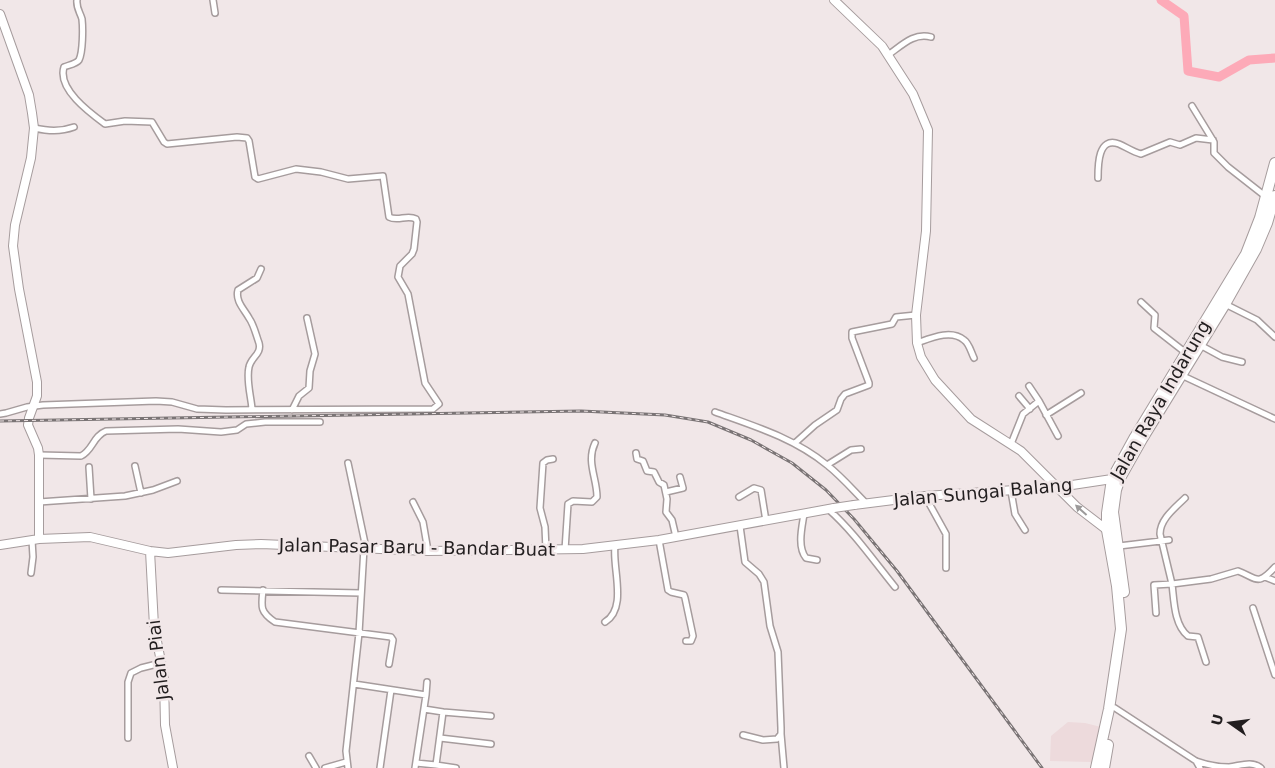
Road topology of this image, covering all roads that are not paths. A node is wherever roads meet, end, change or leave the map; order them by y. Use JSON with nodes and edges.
{"nodes":[{"id":1,"x":77,"y":0,"type":"edge"},
{"id":2,"x":213,"y":0,"type":"edge"},
{"id":3,"x":834,"y":0,"type":"edge"},
{"id":4,"x":215,"y":13,"type":"dead end"},
{"id":5,"x":0,"y":14,"type":"edge"},
{"id":6,"x":4,"y":37,"type":"edge"},
{"id":7,"x":930,"y":37,"type":"dead end"},
{"id":8,"x":888,"y":54,"type":"junction"},
{"id":9,"x":1192,"y":106,"type":"dead end"},
{"id":10,"x":74,"y":127,"type":"dead end"},
{"id":11,"x":34,"y":128,"type":"junction"},
{"id":12,"x":1213,"y":140,"type":"junction"},
{"id":13,"x":1275,"y":163,"type":"edge"},
{"id":14,"x":1098,"y":178,"type":"dead end"},
{"id":15,"x":1272,"y":198,"type":"edge"},
{"id":16,"x":261,"y":269,"type":"dead end"},
{"id":17,"x":1141,"y":302,"type":"dead end"},
{"id":18,"x":1225,"y":304,"type":"junction"},
{"id":19,"x":916,"y":315,"type":"junction"},
{"id":20,"x":307,"y":318,"type":"dead end"},
{"id":21,"x":1275,"y":337,"type":"edge"},
{"id":22,"x":917,"y":343,"type":"junction"},
{"id":23,"x":1200,"y":345,"type":"junction"},
{"id":24,"x":1186,"y":353,"type":"junction"},
{"id":25,"x":974,"y":358,"type":"dead end"},
{"id":26,"x":1242,"y":362,"type":"dead end"},
{"id":27,"x":1181,"y":375,"type":"junction"},
{"id":28,"x":1029,"y":386,"type":"dead end"},
{"id":29,"x":1081,"y":393,"type":"dead end"},
{"id":30,"x":1019,"y":396,"type":"dead end"},
{"id":31,"x":1039,"y":401,"type":"junction"},
{"id":32,"x":34,"y":406,"type":"junction"},
{"id":33,"x":252,"y":409,"type":"junction"},
{"id":34,"x":1030,"y":409,"type":"junction"},
{"id":35,"x":292,"y":410,"type":"junction"},
{"id":36,"x":715,"y":412,"type":"dead end"},
{"id":37,"x":0,"y":414,"type":"edge"},
{"id":38,"x":1046,"y":415,"type":"junction"},
{"id":39,"x":1275,"y":419,"type":"edge"},
{"id":40,"x":320,"y":422,"type":"dead end"},
{"id":41,"x":1058,"y":436,"type":"dead end"},
{"id":42,"x":596,"y":443,"type":"dead end"},
{"id":43,"x":795,"y":443,"type":"junction"},
{"id":44,"x":1011,"y":444,"type":"junction"},
{"id":45,"x":861,"y":449,"type":"dead end"},
{"id":46,"x":636,"y":453,"type":"dead end"},
{"id":47,"x":39,"y":455,"type":"junction"},
{"id":48,"x":553,"y":459,"type":"dead end"},
{"id":49,"x":348,"y":463,"type":"dead end"},
{"id":50,"x":827,"y":465,"type":"junction"},
{"id":51,"x":135,"y":466,"type":"dead end"},
{"id":52,"x":89,"y":467,"type":"dead end"},
{"id":53,"x":680,"y":476,"type":"dead end"},
{"id":54,"x":1112,"y":479,"type":"junction"},
{"id":55,"x":177,"y":481,"type":"dead end"},
{"id":56,"x":1059,"y":487,"type":"junction"},
{"id":57,"x":1011,"y":491,"type":"junction"},
{"id":58,"x":666,"y":492,"type":"junction"},
{"id":59,"x":142,"y":493,"type":"junction"},
{"id":60,"x":925,"y":496,"type":"junction"},
{"id":61,"x":739,"y":497,"type":"dead end"},
{"id":62,"x":1186,"y":498,"type":"dead end"},
{"id":63,"x":91,"y":499,"type":"junction"},
{"id":64,"x":39,"y":502,"type":"junction"},
{"id":65,"x":413,"y":502,"type":"dead end"},
{"id":66,"x":866,"y":503,"type":"junction"},
{"id":67,"x":831,"y":509,"type":"junction"},
{"id":68,"x":804,"y":514,"type":"junction"},
{"id":69,"x":766,"y":521,"type":"junction"},
{"id":70,"x":740,"y":526,"type":"junction"},
{"id":71,"x":1025,"y":530,"type":"dead end"},
{"id":72,"x":1107,"y":530,"type":"junction"},
{"id":73,"x":676,"y":537,"type":"junction"},
{"id":74,"x":36,"y":540,"type":"junction"},
{"id":75,"x":659,"y":540,"type":"junction"},
{"id":76,"x":1169,"y":540,"type":"dead end"},
{"id":77,"x":1161,"y":541,"type":"junction"},
{"id":78,"x":0,"y":545,"type":"edge"},
{"id":79,"x":615,"y":546,"type":"junction"},
{"id":80,"x":1119,"y":546,"type":"junction"},
{"id":81,"x":365,"y":548,"type":"junction"},
{"id":82,"x":546,"y":550,"type":"junction"},
{"id":83,"x":565,"y":550,"type":"junction"},
{"id":84,"x":150,"y":551,"type":"junction"},
{"id":85,"x":428,"y":551,"type":"junction"},
{"id":86,"x":817,"y":560,"type":"dead end"},
{"id":87,"x":1275,"y":567,"type":"edge"},
{"id":88,"x":946,"y":568,"type":"dead end"},
{"id":89,"x":31,"y":573,"type":"dead end"},
{"id":90,"x":1265,"y":577,"type":"junction"},
{"id":91,"x":1275,"y":581,"type":"edge"},
{"id":92,"x":1172,"y":584,"type":"junction"},
{"id":93,"x":895,"y":587,"type":"dead end"},
{"id":94,"x":221,"y":590,"type":"dead end"},
{"id":95,"x":263,"y":590,"type":"junction"},
{"id":96,"x":361,"y":593,"type":"junction"},
{"id":97,"x":1253,"y":608,"type":"dead end"},
{"id":98,"x":1156,"y":613,"type":"dead end"},
{"id":99,"x":605,"y":622,"type":"dead end"},
{"id":100,"x":359,"y":633,"type":"junction"},
{"id":101,"x":686,"y":641,"type":"dead end"},
{"id":102,"x":1272,"y":654,"type":"edge"},
{"id":103,"x":1206,"y":662,"type":"dead end"},
{"id":104,"x":161,"y":663,"type":"junction"},
{"id":105,"x":389,"y":664,"type":"dead end"},
{"id":106,"x":1275,"y":675,"type":"edge"},
{"id":107,"x":427,"y":682,"type":"dead end"},
{"id":108,"x":354,"y":684,"type":"junction"},
{"id":109,"x":390,"y":690,"type":"junction"},
{"id":110,"x":426,"y":695,"type":"junction"},
{"id":111,"x":1115,"y":708,"type":"junction"},
{"id":112,"x":424,"y":709,"type":"junction"},
{"id":113,"x":443,"y":712,"type":"junction"},
{"id":114,"x":491,"y":716,"type":"dead end"},
{"id":115,"x":781,"y":734,"type":"junction"},
{"id":116,"x":743,"y":735,"type":"dead end"},
{"id":117,"x":128,"y":738,"type":"dead end"},
{"id":118,"x":440,"y":738,"type":"junction"},
{"id":119,"x":491,"y":744,"type":"dead end"},
{"id":120,"x":309,"y":756,"type":"dead end"},
{"id":121,"x":1196,"y":761,"type":"junction"},
{"id":122,"x":347,"y":765,"type":"edge"},
{"id":123,"x":436,"y":765,"type":"junction"},
{"id":124,"x":415,"y":766,"type":"edge"},
{"id":125,"x":173,"y":768,"type":"edge"},
{"id":126,"x":316,"y":768,"type":"edge"},
{"id":127,"x":325,"y":768,"type":"edge"},
{"id":128,"x":380,"y":768,"type":"edge"},
{"id":129,"x":456,"y":768,"type":"edge"},
{"id":130,"x":784,"y":768,"type":"edge"},
{"id":131,"x":1096,"y":768,"type":"edge"},
{"id":132,"x":1104,"y":768,"type":"edge"},
{"id":133,"x":1200,"y":768,"type":"edge"},
{"id":134,"x":1261,"y":768,"type":"edge"}],
"edges":[{"from":1,"to":35,"type":"street"},
{"from":2,"to":4,"type":"street"},
{"from":3,"to":8,"type":"street"},
{"from":5,"to":6,"type":"street"},
{"from":6,"to":11,"type":"street"},
{"from":7,"to":8,"type":"street"},
{"from":8,"to":19,"type":"street"},
{"from":9,"to":12,"type":"street"},
{"from":10,"to":11,"type":"street"},
{"from":11,"to":32,"type":"street"},
{"from":12,"to":14,"type":"street"},
{"from":12,"to":15,"type":"street"},
{"from":13,"to":15,"type":"highway","name":"Jalan Raya Indarung"},
{"from":15,"to":18,"type":"highway","name":"Jalan Raya Indarung"},
{"from":15,"to":24,"type":"highway","name":"Jalan Raya Indarung"},
{"from":16,"to":33,"type":"street"},
{"from":17,"to":24,"type":"street"},
{"from":18,"to":21,"type":"street"},
{"from":18,"to":23,"type":"highway","name":"Jalan Raya Indarung"},
{"from":19,"to":22,"type":"street"},
{"from":19,"to":43,"type":"street"},
{"from":20,"to":35,"type":"street"},
{"from":22,"to":25,"type":"street"},
{"from":22,"to":44,"type":"street"},
{"from":23,"to":26,"type":"street"},
{"from":23,"to":27,"type":"highway","name":"Jalan Raya Indarung"},
{"from":24,"to":54,"type":"highway","name":"Jalan Raya Indarung"},
{"from":27,"to":39,"type":"street"},
{"from":27,"to":80,"type":"highway","name":"Jalan Raya Indarung"},
{"from":28,"to":31,"type":"street"},
{"from":29,"to":38,"type":"street"},
{"from":30,"to":34,"type":"street"},
{"from":31,"to":34,"type":"street"},
{"from":31,"to":38,"type":"street"},
{"from":32,"to":33,"type":"street"},
{"from":32,"to":37,"type":"street"},
{"from":32,"to":47,"type":"street"},
{"from":33,"to":35,"type":"street"},
{"from":34,"to":44,"type":"street"},
{"from":36,"to":43,"type":"street"},
{"from":38,"to":41,"type":"street"},
{"from":40,"to":47,"type":"street"},
{"from":42,"to":83,"type":"street"},
{"from":43,"to":50,"type":"street"},
{"from":44,"to":56,"type":"street"},
{"from":45,"to":50,"type":"street"},
{"from":46,"to":58,"type":"street"},
{"from":47,"to":64,"type":"street"},
{"from":48,"to":82,"type":"street"},
{"from":49,"to":81,"type":"street"},
{"from":50,"to":66,"type":"street"},
{"from":51,"to":59,"type":"street"},
{"from":52,"to":63,"type":"street"},
{"from":53,"to":58,"type":"street"},
{"from":54,"to":56,"type":"street","name":"Jalan Sungai Balang"},
{"from":54,"to":72,"type":"highway","name":"Jalan Raya Indarung"},
{"from":55,"to":59,"type":"street"},
{"from":56,"to":57,"type":"street","name":"Jalan Sungai Balang"},
{"from":72,"to":56,"type":"street","one_way":true},
{"from":57,"to":60,"type":"street","name":"Jalan Sungai Balang"},
{"from":57,"to":71,"type":"street"},
{"from":58,"to":73,"type":"street"},
{"from":59,"to":63,"type":"street"},
{"from":60,"to":66,"type":"street","name":"Jalan Sungai Balang"},
{"from":60,"to":88,"type":"street"},
{"from":61,"to":69,"type":"street"},
{"from":62,"to":77,"type":"street"},
{"from":63,"to":64,"type":"street"},
{"from":64,"to":74,"type":"street"},
{"from":65,"to":85,"type":"street"},
{"from":66,"to":67,"type":"street","name":"Jalan Sungai Balang","bridge":true},
{"from":67,"to":68,"type":"street","name":"Jalan Pasar Baru - Bandar Buat"},
{"from":67,"to":93,"type":"street"},
{"from":68,"to":69,"type":"street","name":"Jalan Pasar Baru - Bandar Buat"},
{"from":68,"to":86,"type":"street"},
{"from":69,"to":70,"type":"street","name":"Jalan Pasar Baru - Bandar Buat"},
{"from":70,"to":73,"type":"street","name":"Jalan Pasar Baru - Bandar Buat"},
{"from":70,"to":115,"type":"street"},
{"from":72,"to":131,"type":"highway","name":"Jalan Raya Indarung"},
{"from":73,"to":75,"type":"street","name":"Jalan Pasar Baru - Bandar Buat"},
{"from":74,"to":78,"type":"street","name":"Jalan Pasar Baru - Bandar Buat"},
{"from":74,"to":84,"type":"street","name":"Jalan Pasar Baru - Bandar Buat"},
{"from":74,"to":89,"type":"street"},
{"from":75,"to":79,"type":"street","name":"Jalan Pasar Baru - Bandar Buat"},
{"from":75,"to":101,"type":"street"},
{"from":76,"to":77,"type":"street"},
{"from":77,"to":80,"type":"street"},
{"from":77,"to":92,"type":"street"},
{"from":79,"to":83,"type":"street","name":"Jalan Pasar Baru - Bandar Buat"},
{"from":79,"to":99,"type":"street"},
{"from":80,"to":111,"type":"highway","name":"Jalan Raya Indarung"},
{"from":81,"to":84,"type":"street","name":"Jalan Pasar Baru - Bandar Buat"},
{"from":81,"to":85,"type":"street","name":"Jalan Pasar Baru - Bandar Buat"},
{"from":81,"to":96,"type":"street"},
{"from":82,"to":83,"type":"street","name":"Jalan Pasar Baru - Bandar Buat"},
{"from":82,"to":85,"type":"street","name":"Jalan Pasar Baru - Bandar Buat"},
{"from":84,"to":104,"type":"street","name":"Jalan Piai"},
{"from":87,"to":90,"type":"street"},
{"from":90,"to":91,"type":"street"},
{"from":90,"to":92,"type":"street"},
{"from":92,"to":98,"type":"street"},
{"from":92,"to":103,"type":"street"},
{"from":94,"to":95,"type":"street"},
{"from":95,"to":96,"type":"street"},
{"from":95,"to":100,"type":"street"},
{"from":96,"to":100,"type":"street"},
{"from":97,"to":102,"type":"street"},
{"from":100,"to":105,"type":"street"},
{"from":100,"to":108,"type":"street"},
{"from":102,"to":106,"type":"street"},
{"from":104,"to":117,"type":"street"},
{"from":104,"to":125,"type":"street","name":"Jalan Piai"},
{"from":107,"to":110,"type":"street"},
{"from":108,"to":109,"type":"street"},
{"from":108,"to":122,"type":"street"},
{"from":109,"to":110,"type":"street"},
{"from":109,"to":128,"type":"street"},
{"from":110,"to":112,"type":"street"},
{"from":111,"to":121,"type":"street"},
{"from":111,"to":132,"type":"highway","name":"Jalan Raya Indarung"},
{"from":112,"to":113,"type":"street"},
{"from":112,"to":124,"type":"street"},
{"from":113,"to":114,"type":"street"},
{"from":113,"to":118,"type":"street"},
{"from":115,"to":116,"type":"street"},
{"from":115,"to":130,"type":"street"},
{"from":118,"to":119,"type":"street"},
{"from":118,"to":123,"type":"street"},
{"from":120,"to":126,"type":"street"},
{"from":121,"to":133,"type":"street"},
{"from":121,"to":134,"type":"street"},
{"from":122,"to":127,"type":"street"},
{"from":123,"to":124,"type":"street"},
{"from":123,"to":129,"type":"street"}]}
